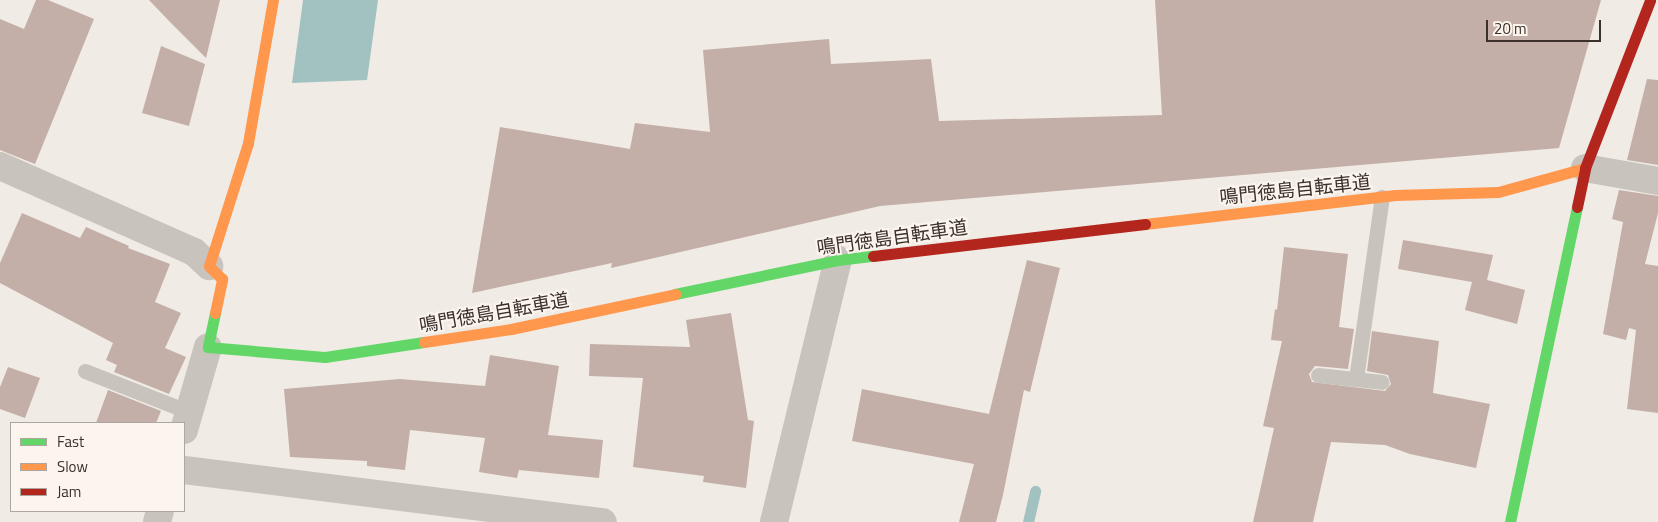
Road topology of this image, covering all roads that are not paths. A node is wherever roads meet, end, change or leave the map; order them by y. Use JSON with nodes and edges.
{"nodes":[{"id":1,"x":273,"y":0,"type":"edge"},
{"id":2,"x":1650,"y":0,"type":"edge"},
{"id":3,"x":0,"y":166,"type":"edge"},
{"id":4,"x":1584,"y":168,"type":"junction"},
{"id":5,"x":1658,"y":181,"type":"edge"},
{"id":6,"x":1382,"y":197,"type":"junction"},
{"id":7,"x":838,"y":260,"type":"junction"},
{"id":8,"x":209,"y":266,"type":"junction"},
{"id":9,"x":208,"y":347,"type":"junction"},
{"id":10,"x":84,"y":371,"type":"dead end"},
{"id":11,"x":1318,"y":375,"type":"dead end"},
{"id":12,"x":1356,"y":379,"type":"junction"},
{"id":13,"x":1382,"y":382,"type":"dead end"},
{"id":14,"x":186,"y":421,"type":"edge"},
{"id":15,"x":185,"y":470,"type":"edge"},
{"id":16,"x":603,"y":522,"type":"edge"},
{"id":17,"x":774,"y":522,"type":"edge"},
{"id":18,"x":1510,"y":522,"type":"edge"}],
"edges":[{"from":1,"to":8,"type":"main road"},
{"from":2,"to":4,"type":"main road"},
{"from":3,"to":8,"type":"street"},
{"from":4,"to":5,"type":"street"},
{"from":4,"to":6,"type":"main road","name":"鳴門徳島自転車道"},
{"from":4,"to":18,"type":"main road"},
{"from":6,"to":7,"type":"main road","name":"鳴門徳島自転車道"},
{"from":6,"to":12,"type":"lane"},
{"from":7,"to":9,"type":"main road","name":"鳴門徳島自転車道"},
{"from":7,"to":17,"type":"street"},
{"from":8,"to":9,"type":"main road"},
{"from":9,"to":14,"type":"street"},
{"from":10,"to":14,"type":"lane"},
{"from":11,"to":12,"type":"lane"},
{"from":12,"to":13,"type":"lane"},
{"from":15,"to":16,"type":"street"}]}
